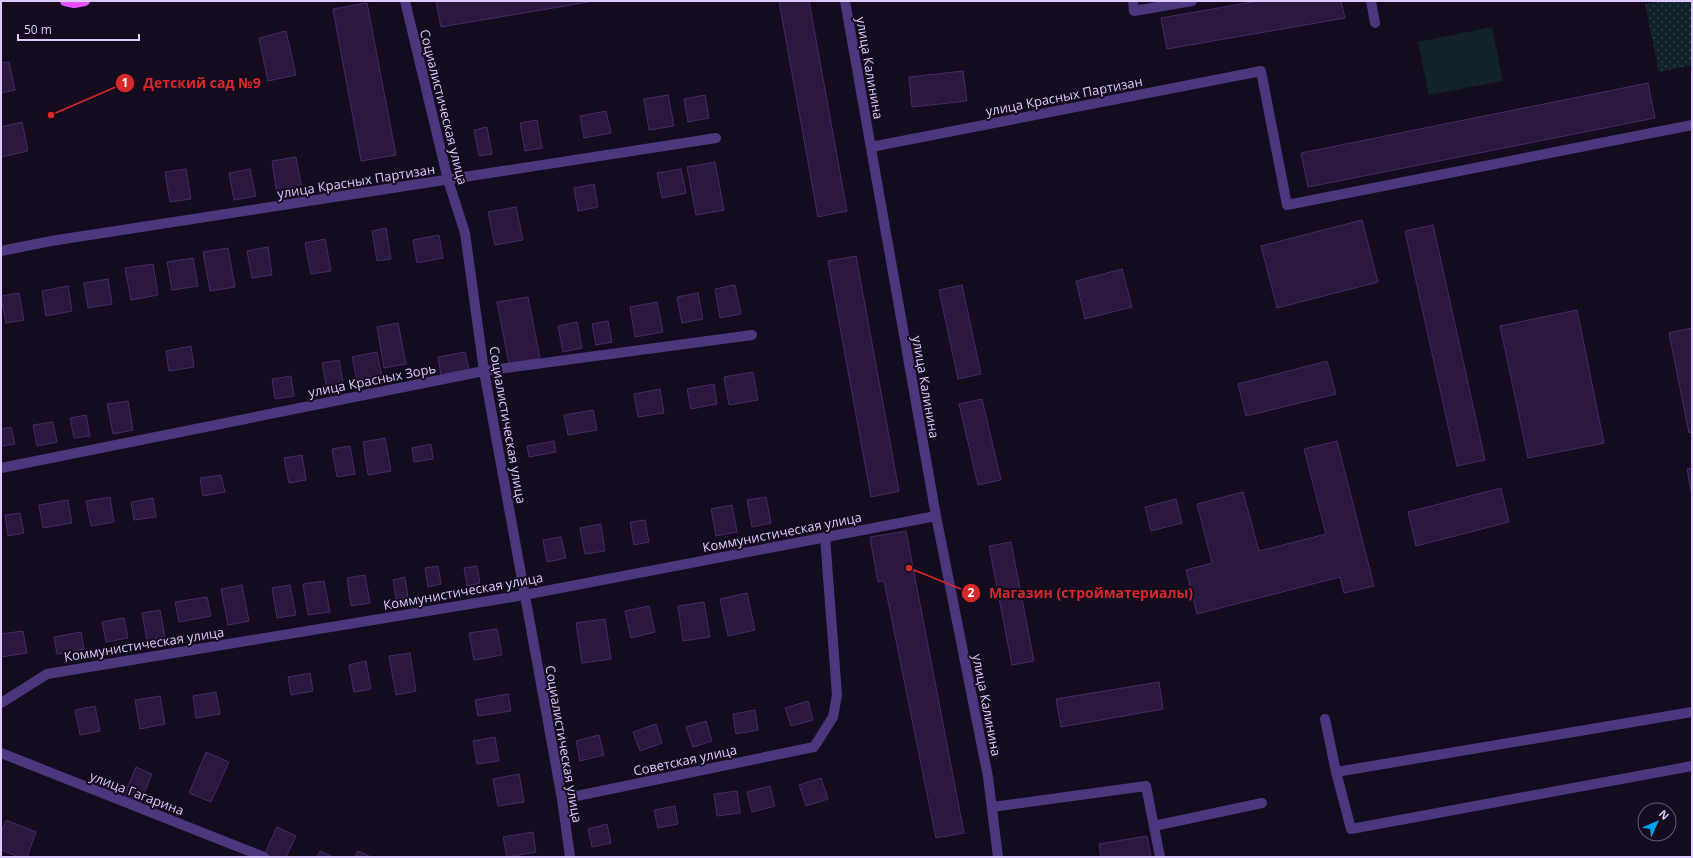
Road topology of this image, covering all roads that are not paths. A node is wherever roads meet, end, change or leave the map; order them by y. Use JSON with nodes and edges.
{"nodes":[{"id":1,"x":65,"y":1,"type":"edge"},
{"id":2,"x":85,"y":1,"type":"edge"},
{"id":3,"x":405,"y":1,"type":"edge"},
{"id":4,"x":846,"y":1,"type":"edge"},
{"id":5,"x":1133,"y":1,"type":"edge"},
{"id":6,"x":1192,"y":1,"type":"edge"},
{"id":7,"x":1371,"y":1,"type":"edge"},
{"id":8,"x":1375,"y":24,"type":"dead end"},
{"id":9,"x":1692,"y":125,"type":"edge"},
{"id":10,"x":716,"y":138,"type":"dead end"},
{"id":11,"x":871,"y":147,"type":"junction"},
{"id":12,"x":448,"y":180,"type":"junction"},
{"id":13,"x":1,"y":251,"type":"edge"},
{"id":14,"x":752,"y":335,"type":"dead end"},
{"id":15,"x":484,"y":371,"type":"junction"},
{"id":16,"x":1,"y":468,"type":"edge"},
{"id":17,"x":936,"y":516,"type":"junction"},
{"id":18,"x":825,"y":537,"type":"junction"},
{"id":19,"x":524,"y":595,"type":"junction"},
{"id":20,"x":1,"y":703,"type":"edge"},
{"id":21,"x":1692,"y":712,"type":"edge"},
{"id":22,"x":1325,"y":720,"type":"dead end"},
{"id":23,"x":1,"y":753,"type":"edge"},
{"id":24,"x":1692,"y":766,"type":"edge"},
{"id":25,"x":1336,"y":772,"type":"junction"},
{"id":26,"x":562,"y":799,"type":"junction"},
{"id":27,"x":1262,"y":803,"type":"dead end"},
{"id":28,"x":992,"y":807,"type":"junction"},
{"id":29,"x":1154,"y":826,"type":"junction"},
{"id":30,"x":264,"y":857,"type":"edge"},
{"id":31,"x":570,"y":857,"type":"edge"},
{"id":32,"x":998,"y":857,"type":"edge"},
{"id":33,"x":1160,"y":857,"type":"edge"}],
"edges":[{"from":1,"to":2,"type":"main road"},
{"from":3,"to":12,"type":"street","name":"Социалистическая улица"},
{"from":4,"to":11,"type":"street","name":"улица Калинина"},
{"from":5,"to":6,"type":"street"},
{"from":7,"to":8,"type":"street"},
{"from":9,"to":11,"type":"street","name":"улица Красных Партизан"},
{"from":10,"to":12,"type":"street","name":"улица Красных Партизан"},
{"from":11,"to":17,"type":"street","name":"улица Калинина"},
{"from":12,"to":13,"type":"street","name":"улица Красных Партизан"},
{"from":12,"to":15,"type":"street","name":"Социалистическая улица"},
{"from":14,"to":15,"type":"street","name":"улица Красных Зорь"},
{"from":15,"to":16,"type":"street","name":"улица Красных Зорь"},
{"from":15,"to":19,"type":"street","name":"Социалистическая улица"},
{"from":17,"to":18,"type":"street","name":"Коммунистическая улица"},
{"from":17,"to":28,"type":"street","name":"улица Калинина"},
{"from":18,"to":19,"type":"street","name":"Коммунистическая улица"},
{"from":18,"to":26,"type":"street","name":"Советская улица"},
{"from":19,"to":20,"type":"street","name":"Коммунистическая улица"},
{"from":19,"to":26,"type":"street","name":"Социалистическая улица"},
{"from":21,"to":25,"type":"street"},
{"from":22,"to":25,"type":"street"},
{"from":23,"to":30,"type":"street","name":"улица Гагарина"},
{"from":24,"to":25,"type":"street"},
{"from":26,"to":31,"type":"street","name":"Социалистическая улица"},
{"from":27,"to":29,"type":"street"},
{"from":28,"to":29,"type":"street"},
{"from":28,"to":32,"type":"street","name":"улица Калинина"},
{"from":29,"to":33,"type":"street"}]}
